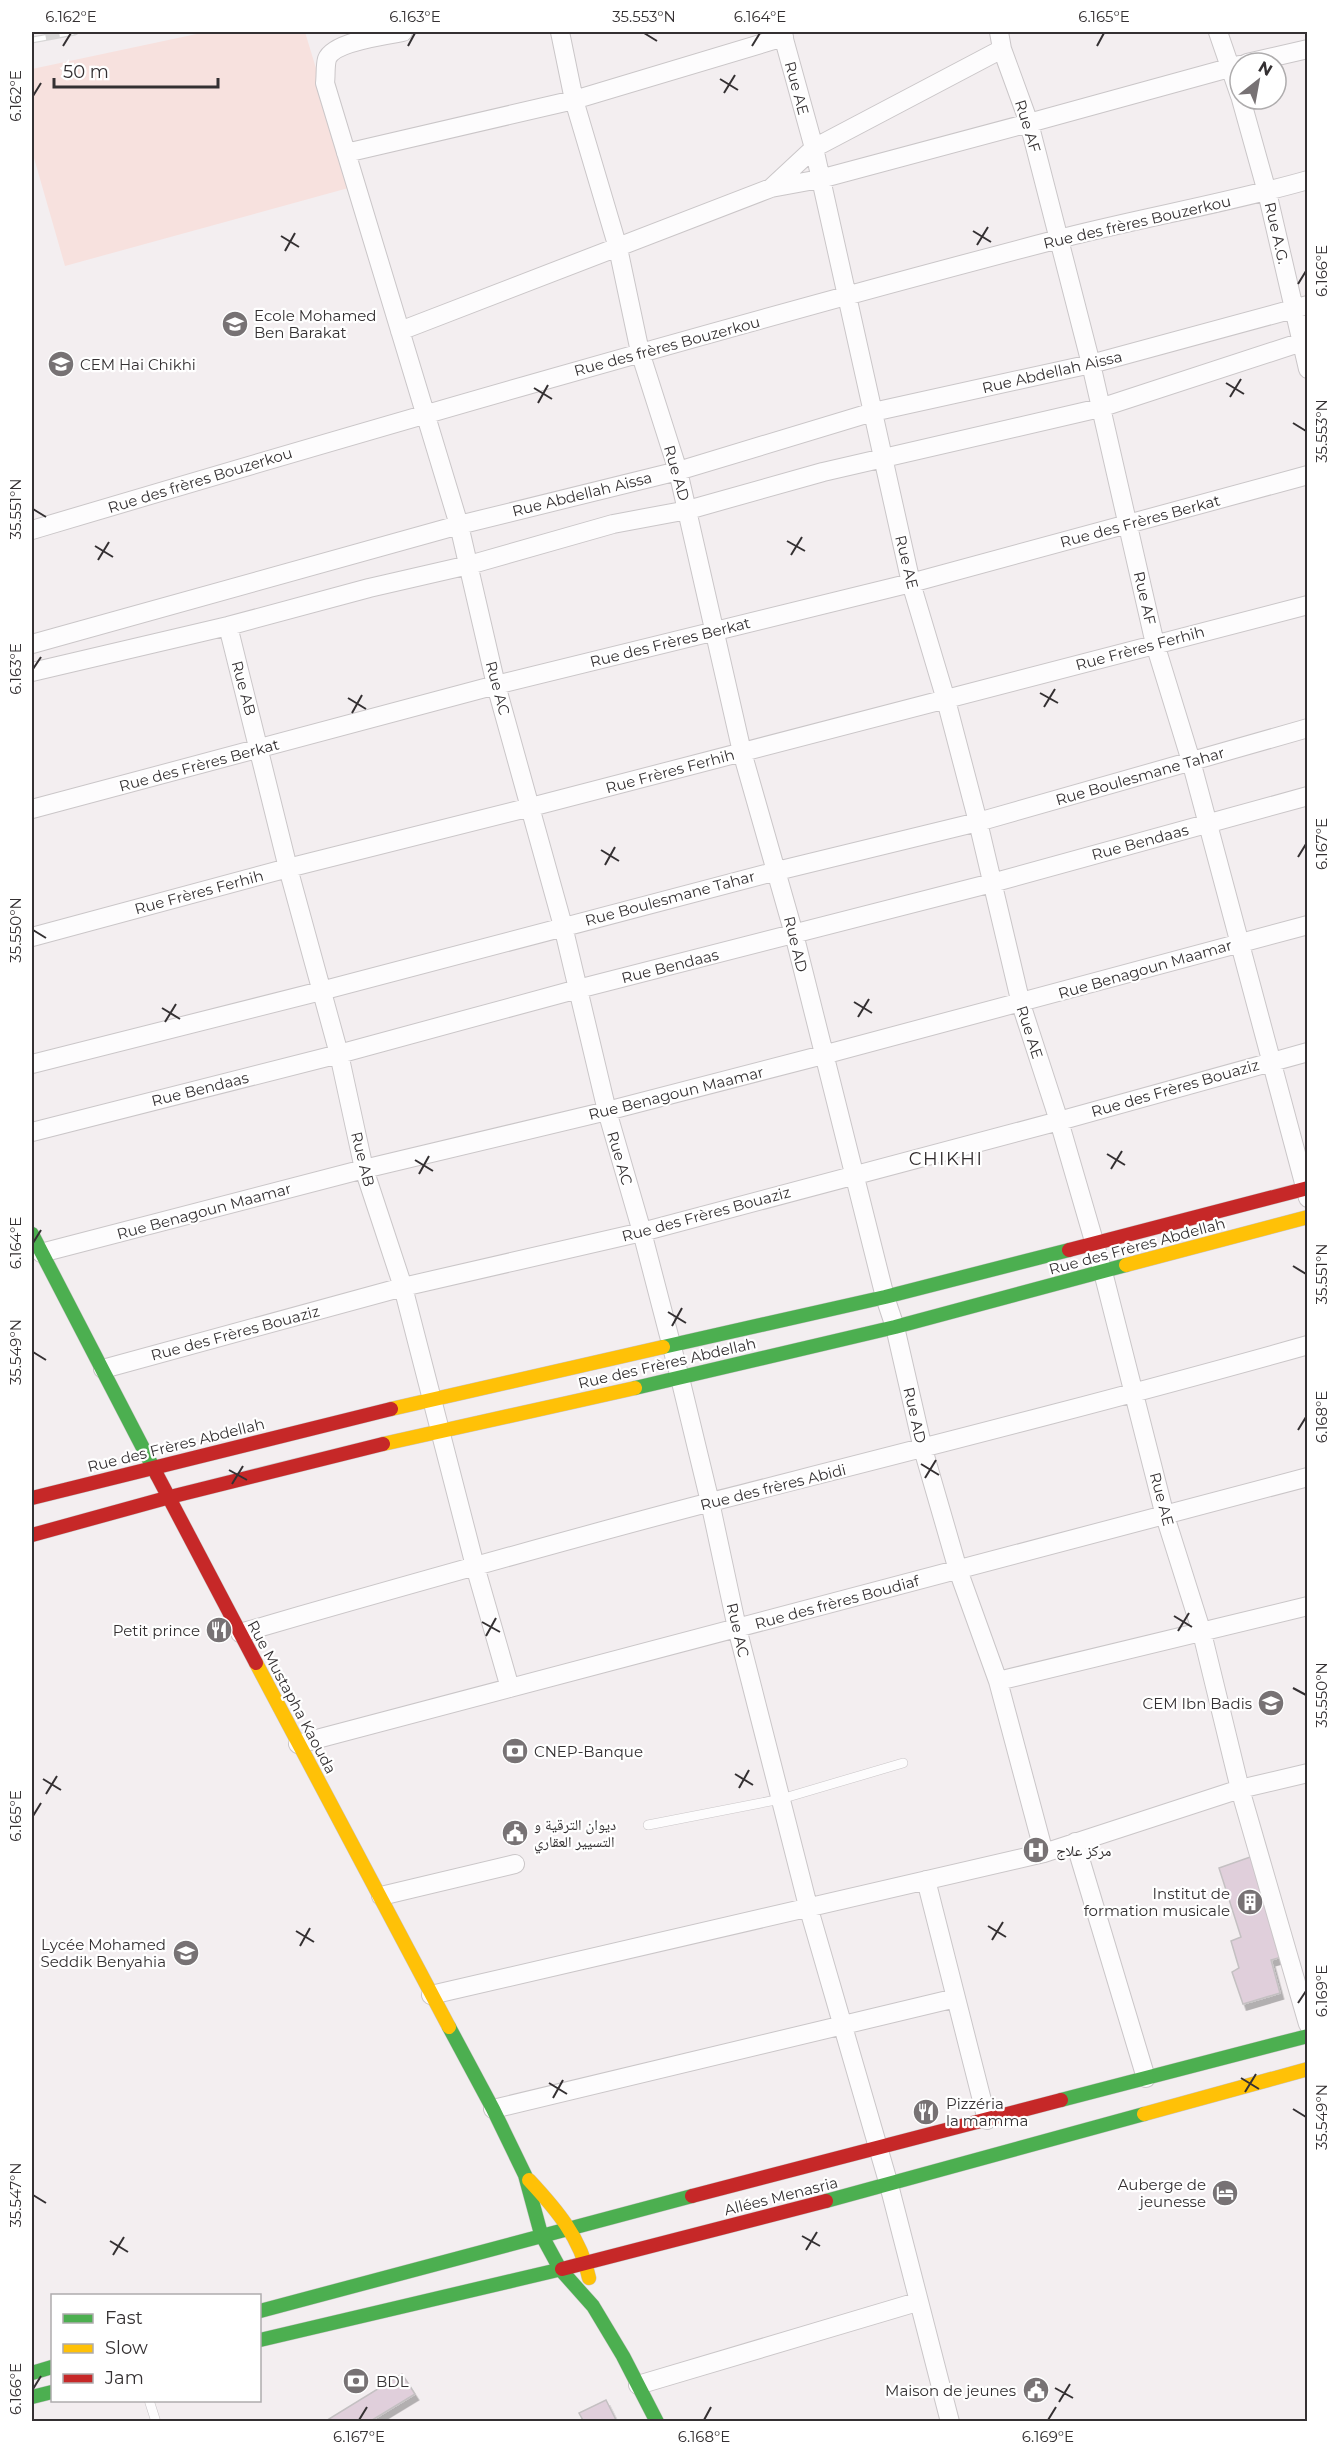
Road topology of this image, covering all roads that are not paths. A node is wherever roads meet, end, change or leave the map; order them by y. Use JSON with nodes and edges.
{"nodes":[{"id":1,"x":402,"y":32,"type":"edge"},
{"id":2,"x":560,"y":32,"type":"edge"},
{"id":3,"x":1218,"y":32,"type":"edge"},
{"id":4,"x":783,"y":34,"type":"edge"},
{"id":5,"x":1000,"y":40,"type":"edge"},
{"id":6,"x":1308,"y":50,"type":"edge"},
{"id":7,"x":1231,"y":51,"type":"edge"},
{"id":8,"x":1288,"y":54,"type":"edge"},
{"id":9,"x":1228,"y":68,"type":"edge"},
{"id":10,"x":574,"y":100,"type":"junction"},
{"id":11,"x":1244,"y":111,"type":"edge"},
{"id":12,"x":1029,"y":123,"type":"junction"},
{"id":13,"x":814,"y":148,"type":"junction"},
{"id":14,"x":346,"y":153,"type":"junction"},
{"id":15,"x":820,"y":178,"type":"junction"},
{"id":16,"x":1308,"y":180,"type":"edge"},
{"id":17,"x":771,"y":188,"type":"junction"},
{"id":18,"x":1267,"y":192,"type":"junction"},
{"id":19,"x":1058,"y":239,"type":"junction"},
{"id":20,"x":618,"y":248,"type":"junction"},
{"id":21,"x":847,"y":298,"type":"junction"},
{"id":22,"x":1301,"y":306,"type":"edge"},
{"id":23,"x":400,"y":331,"type":"junction"},
{"id":24,"x":1305,"y":341,"type":"edge"},
{"id":25,"x":640,"y":352,"type":"junction"},
{"id":26,"x":1091,"y":364,"type":"junction"},
{"id":27,"x":1308,"y":369,"type":"edge"},
{"id":28,"x":1100,"y":408,"type":"junction"},
{"id":29,"x":873,"y":412,"type":"junction"},
{"id":30,"x":425,"y":413,"type":"junction"},
{"id":31,"x":883,"y":459,"type":"junction"},
{"id":32,"x":678,"y":471,"type":"junction"},
{"id":33,"x":1308,"y":475,"type":"edge"},
{"id":34,"x":688,"y":510,"type":"junction"},
{"id":35,"x":459,"y":525,"type":"junction"},
{"id":36,"x":1129,"y":525,"type":"junction"},
{"id":37,"x":32,"y":530,"type":"edge"},
{"id":38,"x":469,"y":565,"type":"junction"},
{"id":39,"x":911,"y":583,"type":"junction"},
{"id":40,"x":1308,"y":605,"type":"edge"},
{"id":41,"x":228,"y":626,"type":"junction"},
{"id":42,"x":713,"y":631,"type":"junction"},
{"id":43,"x":32,"y":644,"type":"edge"},
{"id":44,"x":1155,"y":644,"type":"junction"},
{"id":45,"x":32,"y":672,"type":"edge"},
{"id":46,"x":496,"y":685,"type":"junction"},
{"id":47,"x":946,"y":700,"type":"junction"},
{"id":48,"x":1308,"y":728,"type":"edge"},
{"id":49,"x":260,"y":749,"type":"junction"},
{"id":50,"x":742,"y":752,"type":"junction"},
{"id":51,"x":1191,"y":761,"type":"junction"},
{"id":52,"x":1308,"y":796,"type":"edge"},
{"id":53,"x":531,"y":807,"type":"junction"},
{"id":54,"x":32,"y":809,"type":"edge"},
{"id":55,"x":978,"y":822,"type":"junction"},
{"id":56,"x":1207,"y":824,"type":"junction"},
{"id":57,"x":288,"y":868,"type":"junction"},
{"id":58,"x":777,"y":871,"type":"junction"},
{"id":59,"x":992,"y":883,"type":"junction"},
{"id":60,"x":1308,"y":925,"type":"edge"},
{"id":61,"x":563,"y":926,"type":"junction"},
{"id":62,"x":794,"y":934,"type":"junction"},
{"id":63,"x":32,"y":937,"type":"edge"},
{"id":64,"x":1240,"y":942,"type":"junction"},
{"id":65,"x":578,"y":989,"type":"junction"},
{"id":66,"x":321,"y":991,"type":"junction"},
{"id":67,"x":1021,"y":1004,"type":"junction"},
{"id":68,"x":1308,"y":1052,"type":"edge"},
{"id":69,"x":339,"y":1054,"type":"junction"},
{"id":70,"x":823,"y":1055,"type":"junction"},
{"id":71,"x":1270,"y":1062,"type":"junction"},
{"id":72,"x":32,"y":1064,"type":"edge"},
{"id":73,"x":607,"y":1112,"type":"junction"},
{"id":74,"x":1059,"y":1121,"type":"junction"},
{"id":75,"x":32,"y":1132,"type":"edge"},
{"id":76,"x":364,"y":1169,"type":"junction"},
{"id":77,"x":854,"y":1174,"type":"junction"},
{"id":78,"x":1307,"y":1191,"type":"edge"},
{"id":79,"x":1308,"y":1217,"type":"edge"},
{"id":80,"x":642,"y":1232,"type":"junction"},
{"id":81,"x":32,"y":1234,"type":"edge"},
{"id":82,"x":1092,"y":1242,"type":"junction"},
{"id":83,"x":41,"y":1253,"type":"junction"},
{"id":84,"x":1102,"y":1272,"type":"junction"},
{"id":85,"x":403,"y":1287,"type":"junction"},
{"id":86,"x":885,"y":1297,"type":"junction"},
{"id":87,"x":896,"y":1327,"type":"junction"},
{"id":88,"x":1308,"y":1345,"type":"edge"},
{"id":89,"x":672,"y":1346,"type":"junction"},
{"id":90,"x":103,"y":1369,"type":"junction"},
{"id":91,"x":680,"y":1378,"type":"junction"},
{"id":92,"x":1136,"y":1394,"type":"junction"},
{"id":93,"x":431,"y":1400,"type":"junction"},
{"id":94,"x":441,"y":1430,"type":"junction"},
{"id":95,"x":923,"y":1449,"type":"junction"},
{"id":96,"x":151,"y":1467,"type":"junction"},
{"id":97,"x":1308,"y":1477,"type":"edge"},
{"id":98,"x":170,"y":1497,"type":"junction"},
{"id":99,"x":32,"y":1498,"type":"edge"},
{"id":100,"x":710,"y":1502,"type":"junction"},
{"id":101,"x":1165,"y":1515,"type":"junction"},
{"id":102,"x":32,"y":1535,"type":"edge"},
{"id":103,"x":475,"y":1566,"type":"junction"},
{"id":104,"x":958,"y":1570,"type":"junction"},
{"id":105,"x":1308,"y":1606,"type":"edge"},
{"id":106,"x":737,"y":1628,"type":"junction"},
{"id":107,"x":240,"y":1633,"type":"junction"},
{"id":108,"x":1202,"y":1633,"type":"junction"},
{"id":109,"x":998,"y":1681,"type":"junction"},
{"id":110,"x":510,"y":1688,"type":"junction"},
{"id":111,"x":298,"y":1744,"type":"junction"},
{"id":112,"x":903,"y":1763,"type":"dead end"},
{"id":113,"x":1308,"y":1773,"type":"edge"},
{"id":114,"x":1240,"y":1789,"type":"junction"},
{"id":115,"x":781,"y":1799,"type":"junction"},
{"id":116,"x":648,"y":1825,"type":"dead end"},
{"id":117,"x":1075,"y":1842,"type":"junction"},
{"id":118,"x":1044,"y":1853,"type":"junction"},
{"id":119,"x":514,"y":1864,"type":"dead end"},
{"id":120,"x":926,"y":1881,"type":"junction"},
{"id":121,"x":381,"y":1896,"type":"junction"},
{"id":122,"x":808,"y":1906,"type":"junction"},
{"id":123,"x":430,"y":1995,"type":"junction"},
{"id":124,"x":956,"y":1998,"type":"junction"},
{"id":125,"x":1308,"y":2024,"type":"edge"},
{"id":126,"x":842,"y":2025,"type":"junction"},
{"id":127,"x":1308,"y":2036,"type":"edge"},
{"id":128,"x":1308,"y":2069,"type":"edge"},
{"id":129,"x":1146,"y":2078,"type":"junction"},
{"id":130,"x":493,"y":2109,"type":"junction"},
{"id":131,"x":987,"y":2120,"type":"junction"},
{"id":132,"x":877,"y":2146,"type":"junction"},
{"id":133,"x":525,"y":2175,"type":"junction"},
{"id":134,"x":889,"y":2185,"type":"junction"},
{"id":135,"x":569,"y":2227,"type":"junction"},
{"id":136,"x":541,"y":2234,"type":"junction"},
{"id":137,"x":587,"y":2262,"type":"junction"},
{"id":138,"x":560,"y":2269,"type":"junction"},
{"id":139,"x":917,"y":2302,"type":"junction"},
{"id":140,"x":593,"y":2307,"type":"junction"},
{"id":141,"x":261,"y":2311,"type":"edge"},
{"id":142,"x":261,"y":2340,"type":"edge"},
{"id":143,"x":51,"y":2367,"type":"edge"},
{"id":144,"x":32,"y":2373,"type":"edge"},
{"id":145,"x":638,"y":2385,"type":"junction"},
{"id":146,"x":51,"y":2392,"type":"edge"},
{"id":147,"x":32,"y":2397,"type":"edge"},
{"id":148,"x":150,"y":2402,"type":"edge"},
{"id":149,"x":944,"y":2420,"type":"edge"},
{"id":150,"x":156,"y":2421,"type":"edge"},
{"id":151,"x":657,"y":2421,"type":"edge"}],
"edges":[{"from":1,"to":14,"type":"street","name":"Rue AC"},
{"from":2,"to":10,"type":"street","name":"Rue AD"},
{"from":3,"to":7,"type":"street","name":"Rue A.G."},
{"from":4,"to":10,"type":"street"},
{"from":4,"to":13,"type":"street","name":"Rue AE"},
{"from":5,"to":12,"type":"street","name":"Rue AF"},
{"from":5,"to":13,"type":"street"},
{"from":6,"to":8,"type":"street"},
{"from":9,"to":12,"type":"street"},
{"from":10,"to":14,"type":"street"},
{"from":10,"to":20,"type":"street","name":"Rue AD"},
{"from":11,"to":18,"type":"street","name":"Rue A.G."},
{"from":12,"to":15,"type":"street"},
{"from":12,"to":19,"type":"street","name":"Rue AF"},
{"from":13,"to":15,"type":"street","name":"Rue AE"},
{"from":13,"to":17,"type":"street"},
{"from":14,"to":23,"type":"street","name":"Rue AC"},
{"from":15,"to":17,"type":"street"},
{"from":15,"to":21,"type":"street","name":"Rue AE"},
{"from":16,"to":18,"type":"street","name":"Rue des frères Bouzerkou"},
{"from":17,"to":20,"type":"street"},
{"from":18,"to":19,"type":"street","name":"Rue des frères Bouzerkou"},
{"from":18,"to":22,"type":"street","name":"Rue A.G."},
{"from":19,"to":21,"type":"street","name":"Rue des frères Bouzerkou"},
{"from":19,"to":26,"type":"street","name":"Rue AF"},
{"from":20,"to":23,"type":"street"},
{"from":20,"to":25,"type":"street","name":"Rue AD"},
{"from":21,"to":25,"type":"street","name":"Rue des frères Bouzerkou"},
{"from":21,"to":29,"type":"street","name":"Rue AE"},
{"from":22,"to":24,"type":"street","name":"Rue A.G."},
{"from":22,"to":26,"type":"street","name":"Rue Abdellah Aissa"},
{"from":23,"to":30,"type":"street","name":"Rue AC"},
{"from":24,"to":27,"type":"street","name":"Rue A.G."},
{"from":24,"to":28,"type":"street"},
{"from":25,"to":30,"type":"street","name":"Rue des frères Bouzerkou"},
{"from":25,"to":32,"type":"street","name":"Rue AD"},
{"from":26,"to":28,"type":"street","name":"Rue AF"},
{"from":26,"to":29,"type":"street","name":"Rue Abdellah Aissa"},
{"from":28,"to":31,"type":"street"},
{"from":28,"to":36,"type":"street","name":"Rue AF"},
{"from":29,"to":31,"type":"street","name":"Rue AE"},
{"from":29,"to":32,"type":"street","name":"Rue Abdellah Aissa"},
{"from":30,"to":35,"type":"street","name":"Rue AC"},
{"from":30,"to":37,"type":"street","name":"Rue des frères Bouzerkou"},
{"from":31,"to":34,"type":"street"},
{"from":31,"to":39,"type":"street","name":"Rue AE"},
{"from":32,"to":34,"type":"street","name":"Rue AD"},
{"from":32,"to":35,"type":"street","name":"Rue Abdellah Aissa"},
{"from":33,"to":36,"type":"street","name":"Rue des Frères Berkat"},
{"from":34,"to":38,"type":"street"},
{"from":34,"to":42,"type":"street","name":"Rue AD"},
{"from":35,"to":38,"type":"street","name":"Rue AC"},
{"from":35,"to":43,"type":"street","name":"Rue Abdellah Aissa"},
{"from":36,"to":39,"type":"street","name":"Rue des Frères Berkat"},
{"from":36,"to":44,"type":"street","name":"Rue AF"},
{"from":38,"to":41,"type":"street"},
{"from":38,"to":46,"type":"street","name":"Rue AC"},
{"from":39,"to":42,"type":"street","name":"Rue des Frères Berkat"},
{"from":39,"to":47,"type":"street","name":"Rue AE"},
{"from":40,"to":44,"type":"street","name":"Rue Frères Ferhih"},
{"from":41,"to":45,"type":"street"},
{"from":41,"to":49,"type":"street","name":"Rue AB"},
{"from":42,"to":46,"type":"street","name":"Rue des Frères Berkat"},
{"from":42,"to":50,"type":"street","name":"Rue AD"},
{"from":44,"to":47,"type":"street","name":"Rue Frères Ferhih"},
{"from":44,"to":51,"type":"street","name":"Rue AF"},
{"from":46,"to":49,"type":"street","name":"Rue des Frères Berkat"},
{"from":46,"to":53,"type":"street","name":"Rue AC"},
{"from":47,"to":50,"type":"street","name":"Rue Frères Ferhih"},
{"from":47,"to":55,"type":"street","name":"Rue AE"},
{"from":48,"to":51,"type":"street","name":"Rue Boulesmane Tahar"},
{"from":49,"to":54,"type":"street","name":"Rue des Frères Berkat"},
{"from":49,"to":57,"type":"street","name":"Rue AB"},
{"from":50,"to":53,"type":"street","name":"Rue Frères Ferhih"},
{"from":50,"to":58,"type":"street","name":"Rue AD"},
{"from":51,"to":55,"type":"street","name":"Rue Boulesmane Tahar"},
{"from":51,"to":56,"type":"street","name":"Rue AF"},
{"from":52,"to":56,"type":"street","name":"Rue Bendaas"},
{"from":53,"to":57,"type":"street","name":"Rue Frères Ferhih"},
{"from":53,"to":61,"type":"street","name":"Rue AC"},
{"from":55,"to":58,"type":"street","name":"Rue Boulesmane Tahar"},
{"from":55,"to":59,"type":"street","name":"Rue AE"},
{"from":56,"to":59,"type":"street","name":"Rue Bendaas"},
{"from":56,"to":64,"type":"street","name":"Rue AF"},
{"from":57,"to":63,"type":"street","name":"Rue Frères Ferhih"},
{"from":57,"to":66,"type":"street","name":"Rue AB"},
{"from":58,"to":61,"type":"street","name":"Rue Boulesmane Tahar"},
{"from":58,"to":62,"type":"street","name":"Rue AD"},
{"from":59,"to":62,"type":"street","name":"Rue Bendaas"},
{"from":59,"to":67,"type":"street","name":"Rue AE"},
{"from":60,"to":64,"type":"street","name":"Rue Benagoun Maamar"},
{"from":61,"to":65,"type":"street","name":"Rue AC"},
{"from":61,"to":66,"type":"street","name":"Rue Boulesmane Tahar"},
{"from":62,"to":65,"type":"street","name":"Rue Bendaas"},
{"from":62,"to":70,"type":"street","name":"Rue AD"},
{"from":64,"to":67,"type":"street","name":"Rue Benagoun Maamar"},
{"from":64,"to":71,"type":"street","name":"Rue AF"},
{"from":65,"to":69,"type":"street","name":"Rue Bendaas"},
{"from":65,"to":73,"type":"street","name":"Rue AC"},
{"from":66,"to":69,"type":"street","name":"Rue AB"},
{"from":66,"to":72,"type":"street","name":"Rue Boulesmane Tahar"},
{"from":67,"to":70,"type":"street","name":"Rue Benagoun Maamar"},
{"from":67,"to":74,"type":"street","name":"Rue AE"},
{"from":68,"to":71,"type":"street","name":"Rue des Frères Bouaziz"},
{"from":69,"to":75,"type":"street","name":"Rue Bendaas"},
{"from":69,"to":76,"type":"street","name":"Rue AB"},
{"from":70,"to":73,"type":"street","name":"Rue Benagoun Maamar"},
{"from":70,"to":77,"type":"street","name":"Rue AD"},
{"from":71,"to":74,"type":"street","name":"Rue des Frères Bouaziz"},
{"from":71,"to":78,"type":"street","name":"Rue AF"},
{"from":73,"to":76,"type":"street","name":"Rue Benagoun Maamar"},
{"from":73,"to":80,"type":"street","name":"Rue AC"},
{"from":74,"to":77,"type":"street","name":"Rue des Frères Bouaziz"},
{"from":74,"to":82,"type":"street","name":"Rue AE"},
{"from":76,"to":83,"type":"street","name":"Rue Benagoun Maamar"},
{"from":76,"to":85,"type":"street","name":"Rue AB"},
{"from":77,"to":80,"type":"street","name":"Rue des Frères Bouaziz"},
{"from":77,"to":86,"type":"street","name":"Rue AD"},
{"from":78,"to":82,"type":"main road","name":"Rue des Frères Abdellah"},
{"from":79,"to":84,"type":"main road","name":"Rue des Frères Abdellah"},
{"from":80,"to":85,"type":"street","name":"Rue des Frères Bouaziz"},
{"from":80,"to":89,"type":"street","name":"Rue AC"},
{"from":81,"to":83,"type":"main road","name":"Rue Mustapha Kaouda"},
{"from":82,"to":84,"type":"street","name":"Rue AE"},
{"from":82,"to":86,"type":"main road","name":"Rue des Frères Abdellah"},
{"from":83,"to":90,"type":"main road","name":"Rue Mustapha Kaouda"},
{"from":84,"to":87,"type":"main road","name":"Rue des Frères Abdellah"},
{"from":84,"to":92,"type":"street","name":"Rue AE"},
{"from":85,"to":90,"type":"street","name":"Rue des Frères Bouaziz"},
{"from":85,"to":93,"type":"street","name":"Rue AB"},
{"from":86,"to":87,"type":"street","name":"Rue AD"},
{"from":86,"to":89,"type":"main road","name":"Rue des Frères Abdellah"},
{"from":87,"to":91,"type":"main road","name":"Rue des Frères Abdellah"},
{"from":87,"to":95,"type":"street","name":"Rue AD"},
{"from":88,"to":92,"type":"street","name":"Rue des frères Abidi"},
{"from":89,"to":91,"type":"street","name":"Rue AC"},
{"from":89,"to":93,"type":"main road","name":"Rue des Frères Abdellah"},
{"from":90,"to":96,"type":"main road","name":"Rue Mustapha Kaouda"},
{"from":91,"to":94,"type":"main road","name":"Rue des Frères Abdellah"},
{"from":91,"to":100,"type":"street","name":"Rue AC"},
{"from":92,"to":95,"type":"street","name":"Rue des frères Abidi"},
{"from":92,"to":101,"type":"street","name":"Rue AE"},
{"from":93,"to":94,"type":"street","name":"Rue AB"},
{"from":93,"to":96,"type":"main road","name":"Rue des Frères Abdellah"},
{"from":94,"to":98,"type":"main road","name":"Rue des Frères Abdellah"},
{"from":94,"to":103,"type":"street","name":"Rue AB"},
{"from":95,"to":100,"type":"street","name":"Rue des frères Abidi"},
{"from":95,"to":104,"type":"street","name":"Rue AD"},
{"from":96,"to":98,"type":"main road","name":"Rue Mustapha Kaouda"},
{"from":96,"to":99,"type":"main road","name":"Rue des Frères Abdellah"},
{"from":97,"to":101,"type":"street","name":"Rue des frères Boudiaf"},
{"from":98,"to":102,"type":"main road","name":"Rue des Frères Abdellah"},
{"from":98,"to":107,"type":"main road","name":"Rue Mustapha Kaouda"},
{"from":100,"to":103,"type":"street","name":"Rue des frères Abidi"},
{"from":100,"to":106,"type":"street","name":"Rue AC"},
{"from":101,"to":104,"type":"street","name":"Rue des frères Boudiaf"},
{"from":101,"to":108,"type":"street","name":"Rue AE"},
{"from":103,"to":107,"type":"street","name":"Rue des frères Abidi"},
{"from":103,"to":110,"type":"street","name":"Rue AB"},
{"from":104,"to":106,"type":"street","name":"Rue des frères Boudiaf"},
{"from":104,"to":109,"type":"street","name":"Rue AD"},
{"from":105,"to":108,"type":"street"},
{"from":106,"to":110,"type":"street","name":"Rue des frères Boudiaf"},
{"from":106,"to":115,"type":"street","name":"Rue AC"},
{"from":107,"to":111,"type":"main road","name":"Rue Mustapha Kaouda"},
{"from":108,"to":109,"type":"street"},
{"from":108,"to":114,"type":"street","name":"Rue AE"},
{"from":109,"to":118,"type":"street","name":"Rue AD"},
{"from":110,"to":111,"type":"street","name":"Rue des frères Boudiaf"},
{"from":111,"to":121,"type":"main road","name":"Rue Mustapha Kaouda"},
{"from":112,"to":115,"type":"lane"},
{"from":113,"to":114,"type":"street"},
{"from":114,"to":117,"type":"street"},
{"from":114,"to":125,"type":"street","name":"Rue AE"},
{"from":115,"to":116,"type":"lane"},
{"from":115,"to":122,"type":"street","name":"Rue AC"},
{"from":117,"to":118,"type":"street"},
{"from":117,"to":129,"type":"street"},
{"from":118,"to":120,"type":"street"},
{"from":119,"to":121,"type":"street"},
{"from":120,"to":122,"type":"street"},
{"from":120,"to":124,"type":"street"},
{"from":121,"to":123,"type":"main road","name":"Rue Mustapha Kaouda"},
{"from":122,"to":123,"type":"street"},
{"from":122,"to":126,"type":"street","name":"Rue AC"},
{"from":123,"to":130,"type":"main road","name":"Rue Mustapha Kaouda"},
{"from":124,"to":126,"type":"street"},
{"from":124,"to":131,"type":"street"},
{"from":126,"to":130,"type":"street"},
{"from":126,"to":132,"type":"street","name":"Rue AC"},
{"from":127,"to":129,"type":"main road"},
{"from":128,"to":134,"type":"main road","name":"Allées Menasria"},
{"from":129,"to":131,"type":"main road"},
{"from":130,"to":133,"type":"main road","name":"Rue Mustapha Kaouda"},
{"from":131,"to":132,"type":"main road"},
{"from":132,"to":134,"type":"street","name":"Rue AC"},
{"from":132,"to":135,"type":"main road"},
{"from":133,"to":135,"type":"main road","name":"Rue Mustapha Kaouda"},
{"from":133,"to":136,"type":"main road","name":"Rue Mustapha Kaouda"},
{"from":134,"to":137,"type":"main road","name":"Allées Menasria"},
{"from":134,"to":139,"type":"street","name":"Rue AC"},
{"from":135,"to":136,"type":"main road"},
{"from":135,"to":137,"type":"main road","name":"Rue Mustapha Kaouda"},
{"from":136,"to":138,"type":"main road","name":"Rue Mustapha Kaouda"},
{"from":136,"to":141,"type":"main road"},
{"from":137,"to":138,"type":"main road","name":"Allées Menasria"},
{"from":137,"to":140,"type":"main road","name":"Rue Mustapha Kaouda"},
{"from":138,"to":140,"type":"main road","name":"Rue Mustapha Kaouda"},
{"from":138,"to":142,"type":"main road","name":"Allées Menasria"},
{"from":139,"to":145,"type":"street"},
{"from":139,"to":149,"type":"street","name":"Rue AC"},
{"from":140,"to":145,"type":"main road","name":"Rue Mustapha Kaouda"},
{"from":143,"to":144,"type":"main road"},
{"from":145,"to":151,"type":"main road","name":"Rue Mustapha Kaouda"},
{"from":146,"to":147,"type":"main road"},
{"from":148,"to":150,"type":"lane"}]}
